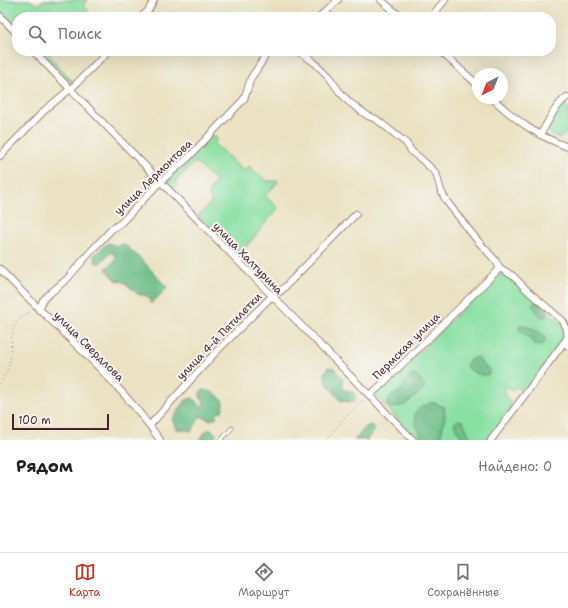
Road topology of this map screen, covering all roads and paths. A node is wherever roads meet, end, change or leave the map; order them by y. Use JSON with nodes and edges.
{"nodes":[{"id":1,"x":154,"y":0,"type":"edge"},
{"id":2,"x":338,"y":0,"type":"edge"},
{"id":3,"x":381,"y":0,"type":"edge"},
{"id":4,"x":445,"y":0,"type":"edge"},
{"id":5,"x":147,"y":12,"type":"edge"},
{"id":6,"x":325,"y":12,"type":"edge"},
{"id":7,"x":395,"y":12,"type":"edge"},
{"id":8,"x":435,"y":12,"type":"edge"},
{"id":9,"x":0,"y":16,"type":"edge"},
{"id":10,"x":12,"y":29,"type":"edge"},
{"id":11,"x":38,"y":56,"type":"edge"},
{"id":12,"x":103,"y":56,"type":"edge"},
{"id":13,"x":266,"y":56,"type":"edge"},
{"id":14,"x":305,"y":56,"type":"edge"},
{"id":15,"x":445,"y":56,"type":"edge"},
{"id":16,"x":472,"y":80,"type":"edge"},
{"id":17,"x":69,"y":89,"type":"junction"},
{"id":18,"x":568,"y":97,"type":"edge"},
{"id":19,"x":499,"y":104,"type":"edge"},
{"id":20,"x":540,"y":136,"type":"junction"},
{"id":21,"x":568,"y":146,"type":"edge"},
{"id":22,"x":0,"y":156,"type":"edge"},
{"id":23,"x":160,"y":182,"type":"junction"},
{"id":24,"x":356,"y":214,"type":"dead end"},
{"id":25,"x":500,"y":268,"type":"junction"},
{"id":26,"x":0,"y":269,"type":"edge"},
{"id":27,"x":272,"y":296,"type":"junction"},
{"id":28,"x":38,"y":308,"type":"junction"},
{"id":29,"x":568,"y":337,"type":"edge"},
{"id":30,"x":568,"y":346,"type":"edge"},
{"id":31,"x":0,"y":384,"type":"edge"},
{"id":32,"x":369,"y":395,"type":"junction"},
{"id":33,"x":150,"y":425,"type":"junction"},
{"id":34,"x":232,"y":428,"type":"dead end"},
{"id":35,"x":160,"y":440,"type":"edge"},
{"id":36,"x":221,"y":440,"type":"edge"},
{"id":37,"x":327,"y":440,"type":"edge"},
{"id":38,"x":413,"y":440,"type":"edge"},
{"id":39,"x":491,"y":440,"type":"edge"}],
"edges":[{"from":1,"to":5,"type":"street"},
{"from":2,"to":6,"type":"street"},
{"from":3,"to":7,"type":"street"},
{"from":4,"to":8,"type":"street"},
{"from":9,"to":10,"type":"street"},
{"from":11,"to":17,"type":"street","name":"улица Халтурина"},
{"from":12,"to":17,"type":"street"},
{"from":13,"to":23,"type":"street","name":"улица Лермонтова"},
{"from":14,"to":25,"type":"street"},
{"from":15,"to":16,"type":"street"},
{"from":17,"to":22,"type":"street"},
{"from":17,"to":23,"type":"street","name":"улица Халтурина"},
{"from":18,"to":20,"type":"street"},
{"from":19,"to":20,"type":"street"},
{"from":20,"to":21,"type":"street"},
{"from":23,"to":27,"type":"street","name":"улица Халтурина"},
{"from":23,"to":28,"type":"street","name":"улица Лермонтова"},
{"from":24,"to":27,"type":"street","name":"улица 4-й Пятилетки"},
{"from":25,"to":29,"type":"street"},
{"from":25,"to":32,"type":"street","name":"Пермская улица"},
{"from":26,"to":28,"type":"street","name":"улица Свердлова"},
{"from":27,"to":32,"type":"street","name":"улица Халтурина"},
{"from":27,"to":33,"type":"street","name":"улица 4-й Пятилетки"},
{"from":28,"to":31,"type":"path"},
{"from":28,"to":33,"type":"street","name":"улица Свердлова"},
{"from":29,"to":30,"type":"street"},
{"from":29,"to":39,"type":"street"},
{"from":32,"to":37,"type":"path","name":"Пермская улица"},
{"from":32,"to":38,"type":"street","name":"улица Халтурина"},
{"from":33,"to":35,"type":"street","name":"улица Свердлова"},
{"from":34,"to":36,"type":"lane"}]}
